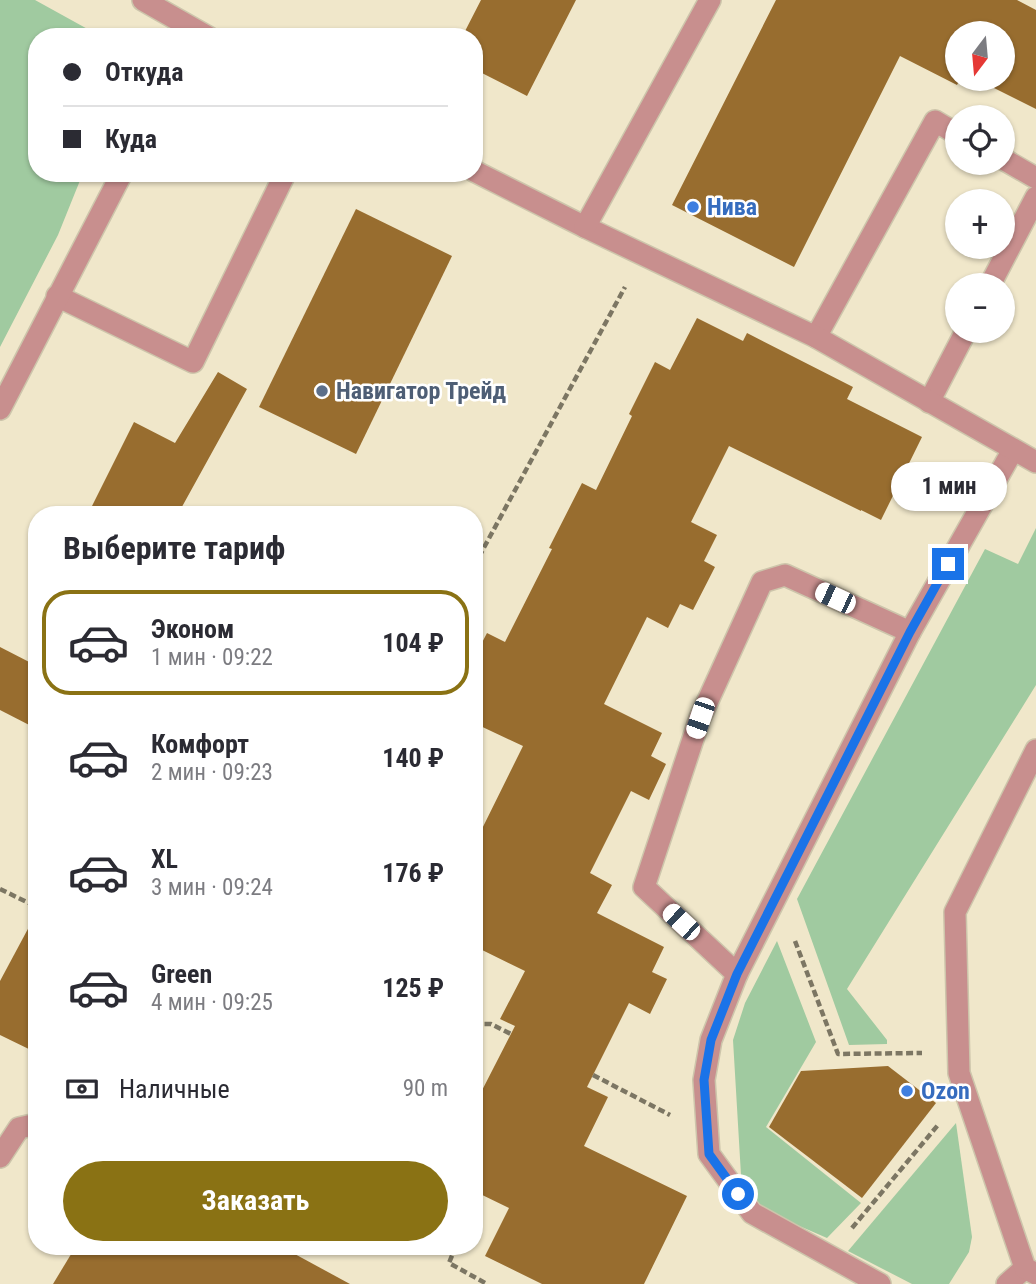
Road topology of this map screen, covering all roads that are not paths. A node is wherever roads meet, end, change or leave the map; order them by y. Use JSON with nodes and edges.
{"nodes":[{"id":1,"x":143,"y":0,"type":"edge"},
{"id":2,"x":710,"y":0,"type":"edge"},
{"id":3,"x":188,"y":28,"type":"edge"},
{"id":4,"x":945,"y":127,"type":"edge"},
{"id":5,"x":1015,"y":166,"type":"edge"},
{"id":6,"x":483,"y":176,"type":"edge"},
{"id":7,"x":1036,"y":178,"type":"edge"},
{"id":8,"x":117,"y":182,"type":"edge"},
{"id":9,"x":281,"y":182,"type":"edge"},
{"id":10,"x":1036,"y":197,"type":"edge"},
{"id":11,"x":585,"y":227,"type":"junction"},
{"id":12,"x":996,"y":273,"type":"edge"},
{"id":13,"x":57,"y":296,"type":"junction"},
{"id":14,"x":816,"y":337,"type":"junction"},
{"id":15,"x":960,"y":343,"type":"edge"},
{"id":16,"x":929,"y":402,"type":"junction"},
{"id":17,"x":0,"y":409,"type":"edge"},
{"id":18,"x":1013,"y":450,"type":"junction"},
{"id":19,"x":1036,"y":463,"type":"edge"},
{"id":20,"x":910,"y":632,"type":"junction"},
{"id":21,"x":1036,"y":750,"type":"edge"},
{"id":22,"x":737,"y":974,"type":"junction"},
{"id":23,"x":28,"y":1126,"type":"edge"},
{"id":24,"x":0,"y":1157,"type":"edge"},
{"id":25,"x":1031,"y":1271,"type":"edge"},
{"id":26,"x":880,"y":1284,"type":"edge"},
{"id":27,"x":1007,"y":1284,"type":"edge"}],
"edges":[{"from":1,"to":3,"type":"street"},
{"from":2,"to":11,"type":"street"},
{"from":4,"to":14,"type":"street"},
{"from":5,"to":7,"type":"street"},
{"from":6,"to":11,"type":"street"},
{"from":8,"to":13,"type":"street"},
{"from":9,"to":13,"type":"street"},
{"from":10,"to":12,"type":"street"},
{"from":11,"to":14,"type":"street"},
{"from":13,"to":17,"type":"street"},
{"from":14,"to":16,"type":"street"},
{"from":15,"to":16,"type":"street"},
{"from":16,"to":18,"type":"street"},
{"from":18,"to":19,"type":"street"},
{"from":18,"to":20,"type":"street"},
{"from":20,"to":22,"type":"street"},
{"from":20,"to":22,"type":"street"},
{"from":21,"to":25,"type":"street"},
{"from":22,"to":26,"type":"street"},
{"from":23,"to":24,"type":"street"},
{"from":25,"to":27,"type":"street"}]}
